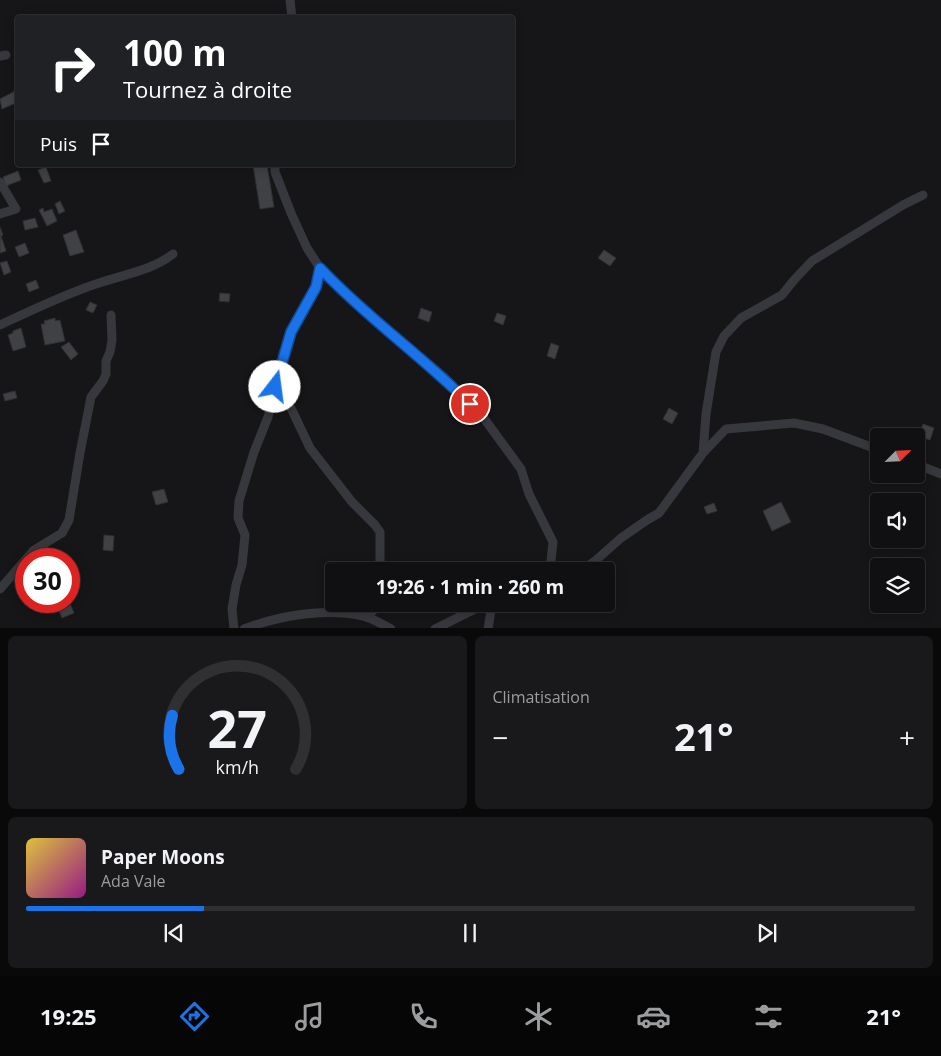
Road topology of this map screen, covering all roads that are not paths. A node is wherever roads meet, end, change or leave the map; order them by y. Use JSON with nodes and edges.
{"nodes":[{"id":1,"x":290,"y":0,"type":"edge"},
{"id":2,"x":292,"y":15,"type":"edge"},
{"id":3,"x":275,"y":167,"type":"edge"},
{"id":4,"x":0,"y":182,"type":"edge"},
{"id":5,"x":923,"y":195,"type":"dead end"},
{"id":6,"x":0,"y":214,"type":"edge"},
{"id":7,"x":173,"y":254,"type":"dead end"},
{"id":8,"x":320,"y":268,"type":"junction"},
{"id":9,"x":111,"y":315,"type":"dead end"},
{"id":10,"x":0,"y":324,"type":"edge"},
{"id":11,"x":279,"y":372,"type":"junction"},
{"id":12,"x":870,"y":447,"type":"edge"},
{"id":13,"x":703,"y":453,"type":"junction"},
{"id":14,"x":925,"y":468,"type":"edge"},
{"id":15,"x":941,"y":474,"type":"edge"},
{"id":16,"x":380,"y":562,"type":"edge"},
{"id":17,"x":552,"y":562,"type":"edge"},
{"id":18,"x":592,"y":562,"type":"edge"},
{"id":19,"x":0,"y":589,"type":"edge"},
{"id":20,"x":371,"y":612,"type":"edge"},
{"id":21,"x":469,"y":612,"type":"edge"},
{"id":22,"x":491,"y":612,"type":"edge"},
{"id":23,"x":364,"y":616,"type":"junction"},
{"id":24,"x":234,"y":628,"type":"edge"},
{"id":25,"x":244,"y":628,"type":"edge"},
{"id":26,"x":391,"y":628,"type":"edge"},
{"id":27,"x":434,"y":628,"type":"edge"},
{"id":28,"x":488,"y":628,"type":"edge"}],
"edges":[{"from":1,"to":2,"type":"street"},
{"from":3,"to":8,"type":"street"},
{"from":4,"to":6,"type":"street"},
{"from":5,"to":13,"type":"street"},
{"from":7,"to":10,"type":"street"},
{"from":8,"to":11,"type":"street"},
{"from":8,"to":17,"type":"street"},
{"from":9,"to":19,"type":"street"},
{"from":11,"to":16,"type":"street"},
{"from":11,"to":24,"type":"street"},
{"from":12,"to":13,"type":"street"},
{"from":13,"to":18,"type":"street"},
{"from":14,"to":15,"type":"street"},
{"from":20,"to":23,"type":"street"},
{"from":21,"to":27,"type":"street"},
{"from":22,"to":28,"type":"street"},
{"from":23,"to":25,"type":"street"},
{"from":23,"to":26,"type":"street"}]}
